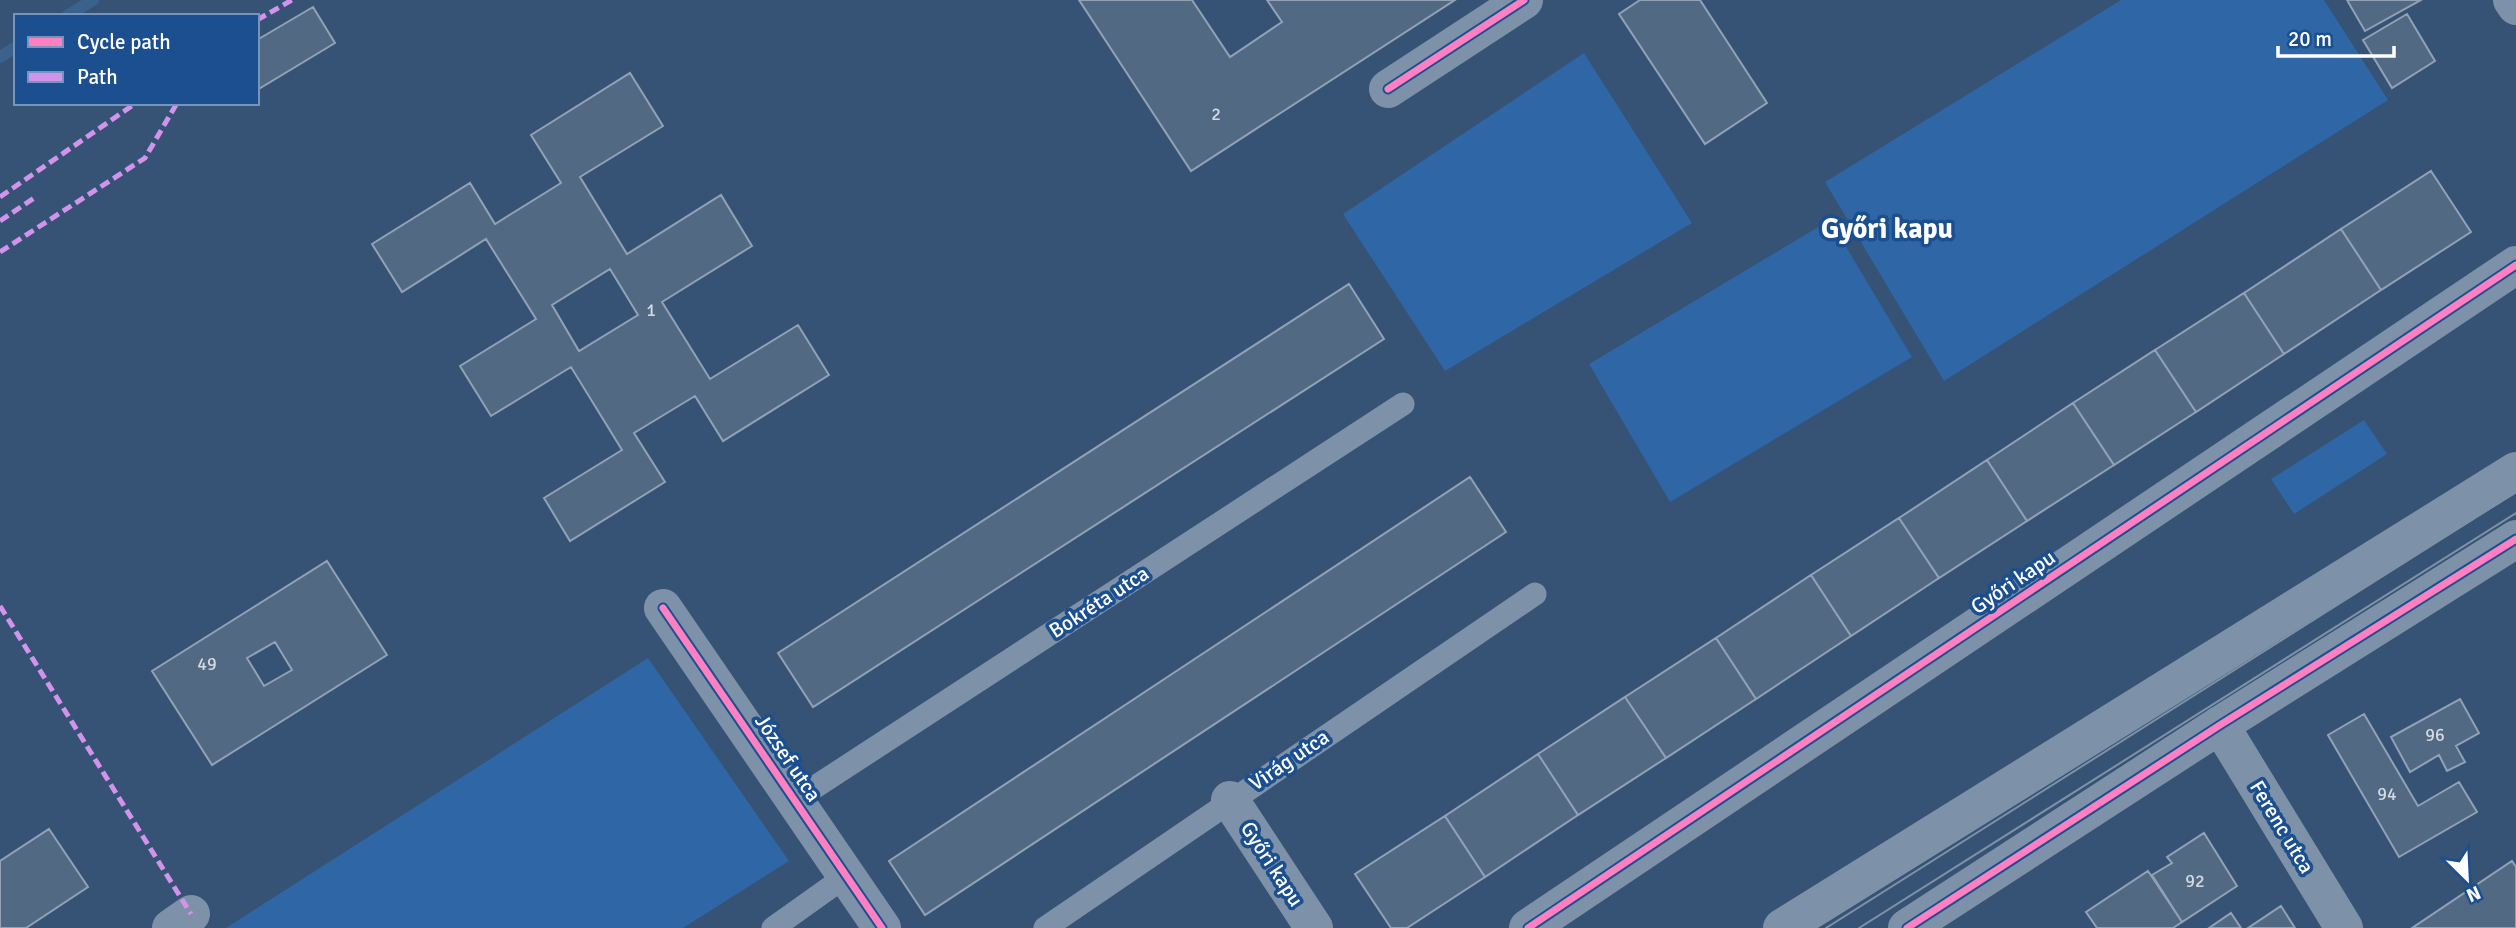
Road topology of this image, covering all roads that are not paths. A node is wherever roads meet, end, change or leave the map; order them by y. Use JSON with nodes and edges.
{"nodes":[{"id":1,"x":1524,"y":0,"type":"edge"},
{"id":2,"x":2512,"y":0,"type":"edge"},
{"id":3,"x":2516,"y":6,"type":"edge"},
{"id":4,"x":1388,"y":89,"type":"dead end"},
{"id":5,"x":2516,"y":265,"type":"edge"},
{"id":6,"x":1402,"y":404,"type":"dead end"},
{"id":7,"x":2516,"y":471,"type":"edge"},
{"id":8,"x":2516,"y":539,"type":"edge"},
{"id":9,"x":1535,"y":594,"type":"dead end"},
{"id":10,"x":663,"y":608,"type":"dead end"},
{"id":11,"x":2220,"y":725,"type":"junction"},
{"id":12,"x":795,"y":800,"type":"junction"},
{"id":13,"x":1230,"y":800,"type":"junction"},
{"id":14,"x":846,"y":876,"type":"junction"},
{"id":15,"x":773,"y":928,"type":"edge"},
{"id":16,"x":882,"y":928,"type":"edge"},
{"id":17,"x":1045,"y":928,"type":"edge"},
{"id":18,"x":1314,"y":928,"type":"edge"},
{"id":19,"x":1528,"y":928,"type":"edge"},
{"id":20,"x":1782,"y":928,"type":"edge"},
{"id":21,"x":1907,"y":928,"type":"edge"},
{"id":22,"x":2344,"y":928,"type":"edge"}],
"edges":[{"from":1,"to":4,"type":"street"},
{"from":2,"to":3,"type":"street"},
{"from":5,"to":19,"type":"street","name":"Győri kapu"},
{"from":6,"to":12,"type":"lane","name":"Bokréta utca"},
{"from":7,"to":20,"type":"street"},
{"from":8,"to":11,"type":"street"},
{"from":9,"to":13,"type":"lane","name":"Virág utca"},
{"from":10,"to":12,"type":"street","name":"József utca"},
{"from":11,"to":21,"type":"street"},
{"from":11,"to":22,"type":"street","name":"Ferenc utca"},
{"from":12,"to":14,"type":"street","name":"József utca"},
{"from":13,"to":17,"type":"lane","name":"Virág utca"},
{"from":13,"to":18,"type":"street","name":"Győri kapu"},
{"from":14,"to":15,"type":"lane"},
{"from":14,"to":16,"type":"street","name":"József utca"}]}
